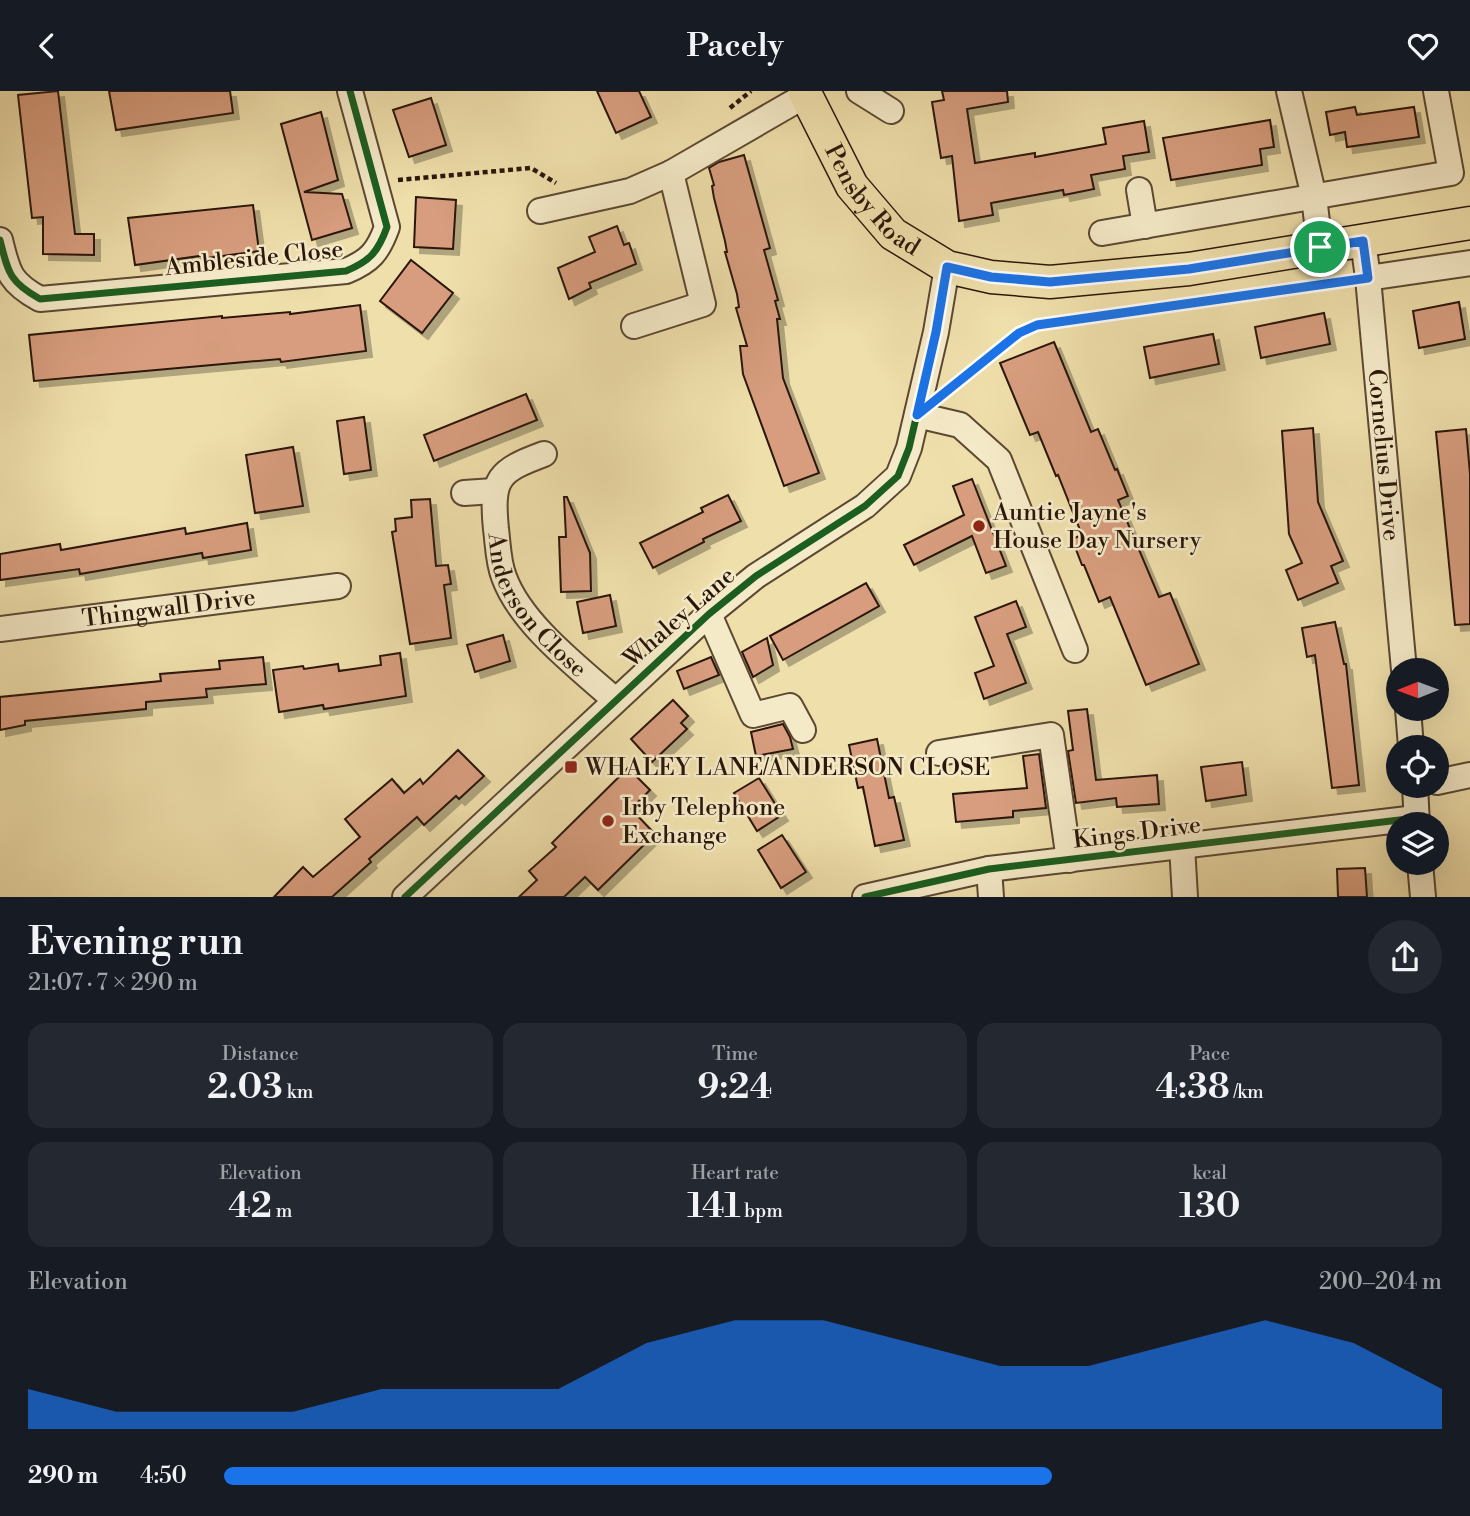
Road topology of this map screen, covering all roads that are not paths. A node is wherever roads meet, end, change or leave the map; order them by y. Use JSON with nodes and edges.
{"nodes":[{"id":1,"x":350,"y":91,"type":"edge"},
{"id":2,"x":859,"y":91,"type":"edge"},
{"id":3,"x":1289,"y":91,"type":"edge"},
{"id":4,"x":1436,"y":91,"type":"edge"},
{"id":5,"x":805,"y":93,"type":"edge"},
{"id":6,"x":891,"y":111,"type":"dead end"},
{"id":7,"x":671,"y":173,"type":"junction"},
{"id":8,"x":1139,"y":190,"type":"dead end"},
{"id":9,"x":1314,"y":197,"type":"junction"},
{"id":10,"x":540,"y":211,"type":"dead end"},
{"id":11,"x":1470,"y":223,"type":"edge"},
{"id":12,"x":1145,"y":226,"type":"junction"},
{"id":13,"x":1102,"y":233,"type":"dead end"},
{"id":14,"x":0,"y":240,"type":"edge"},
{"id":15,"x":1363,"y":241,"type":"junction"},
{"id":16,"x":1320,"y":247,"type":"junction"},
{"id":17,"x":1470,"y":263,"type":"edge"},
{"id":18,"x":947,"y":267,"type":"junction"},
{"id":19,"x":1368,"y":278,"type":"junction"},
{"id":20,"x":634,"y":325,"type":"dead end"},
{"id":21,"x":917,"y":415,"type":"junction"},
{"id":22,"x":544,"y":454,"type":"dead end"},
{"id":23,"x":494,"y":491,"type":"junction"},
{"id":24,"x":464,"y":493,"type":"dead end"},
{"id":25,"x":338,"y":586,"type":"dead end"},
{"id":26,"x":709,"y":614,"type":"junction"},
{"id":27,"x":0,"y":629,"type":"edge"},
{"id":28,"x":1074,"y":650,"type":"dead end"},
{"id":29,"x":1403,"y":658,"type":"edge"},
{"id":30,"x":615,"y":700,"type":"junction"},
{"id":31,"x":803,"y":730,"type":"dead end"},
{"id":32,"x":939,"y":753,"type":"dead end"},
{"id":33,"x":1470,"y":775,"type":"edge"},
{"id":34,"x":1449,"y":779,"type":"edge"},
{"id":35,"x":1386,"y":824,"type":"edge"},
{"id":36,"x":1182,"y":846,"type":"junction"},
{"id":37,"x":1069,"y":860,"type":"junction"},
{"id":38,"x":989,"y":869,"type":"junction"},
{"id":39,"x":1421,"y":875,"type":"edge"},
{"id":40,"x":405,"y":897,"type":"edge"},
{"id":41,"x":865,"y":897,"type":"edge"},
{"id":42,"x":991,"y":897,"type":"edge"},
{"id":43,"x":1185,"y":897,"type":"edge"},
{"id":44,"x":1423,"y":897,"type":"edge"}],
"edges":[{"from":1,"to":14,"type":"street","name":"Ambleside Close"},
{"from":2,"to":6,"type":"street"},
{"from":3,"to":9,"type":"street"},
{"from":4,"to":9,"type":"street"},
{"from":5,"to":7,"type":"street"},
{"from":5,"to":18,"type":"main road","name":"Pensby Road"},
{"from":7,"to":10,"type":"street"},
{"from":7,"to":20,"type":"street"},
{"from":8,"to":12,"type":"street"},
{"from":9,"to":12,"type":"street"},
{"from":9,"to":16,"type":"street"},
{"from":11,"to":15,"type":"main road","name":"Pensby Road"},
{"from":12,"to":13,"type":"street"},
{"from":15,"to":16,"type":"main road","name":"Pensby Road"},
{"from":15,"to":19,"type":"street","name":"Cornelius Drive"},
{"from":16,"to":18,"type":"main road","name":"Pensby Road"},
{"from":17,"to":19,"type":"street"},
{"from":18,"to":21,"type":"street","name":"Whaley Lane"},
{"from":19,"to":29,"type":"street","name":"Cornelius Drive"},
{"from":21,"to":26,"type":"street","name":"Whaley Lane"},
{"from":21,"to":28,"type":"street"},
{"from":22,"to":23,"type":"street","name":"Anderson Close"},
{"from":23,"to":24,"type":"street","name":"Anderson Close"},
{"from":23,"to":30,"type":"street","name":"Anderson Close"},
{"from":25,"to":27,"type":"street","name":"Thingwall Drive"},
{"from":26,"to":30,"type":"street","name":"Whaley Lane"},
{"from":26,"to":31,"type":"street"},
{"from":30,"to":40,"type":"street","name":"Whaley Lane"},
{"from":32,"to":37,"type":"street"},
{"from":33,"to":34,"type":"street"},
{"from":35,"to":36,"type":"street","name":"Kings Drive"},
{"from":36,"to":37,"type":"street","name":"Kings Drive"},
{"from":36,"to":43,"type":"street"},
{"from":37,"to":38,"type":"street","name":"Kings Drive"},
{"from":38,"to":41,"type":"street","name":"Kings Drive"},
{"from":38,"to":42,"type":"street"},
{"from":39,"to":44,"type":"street"}]}
